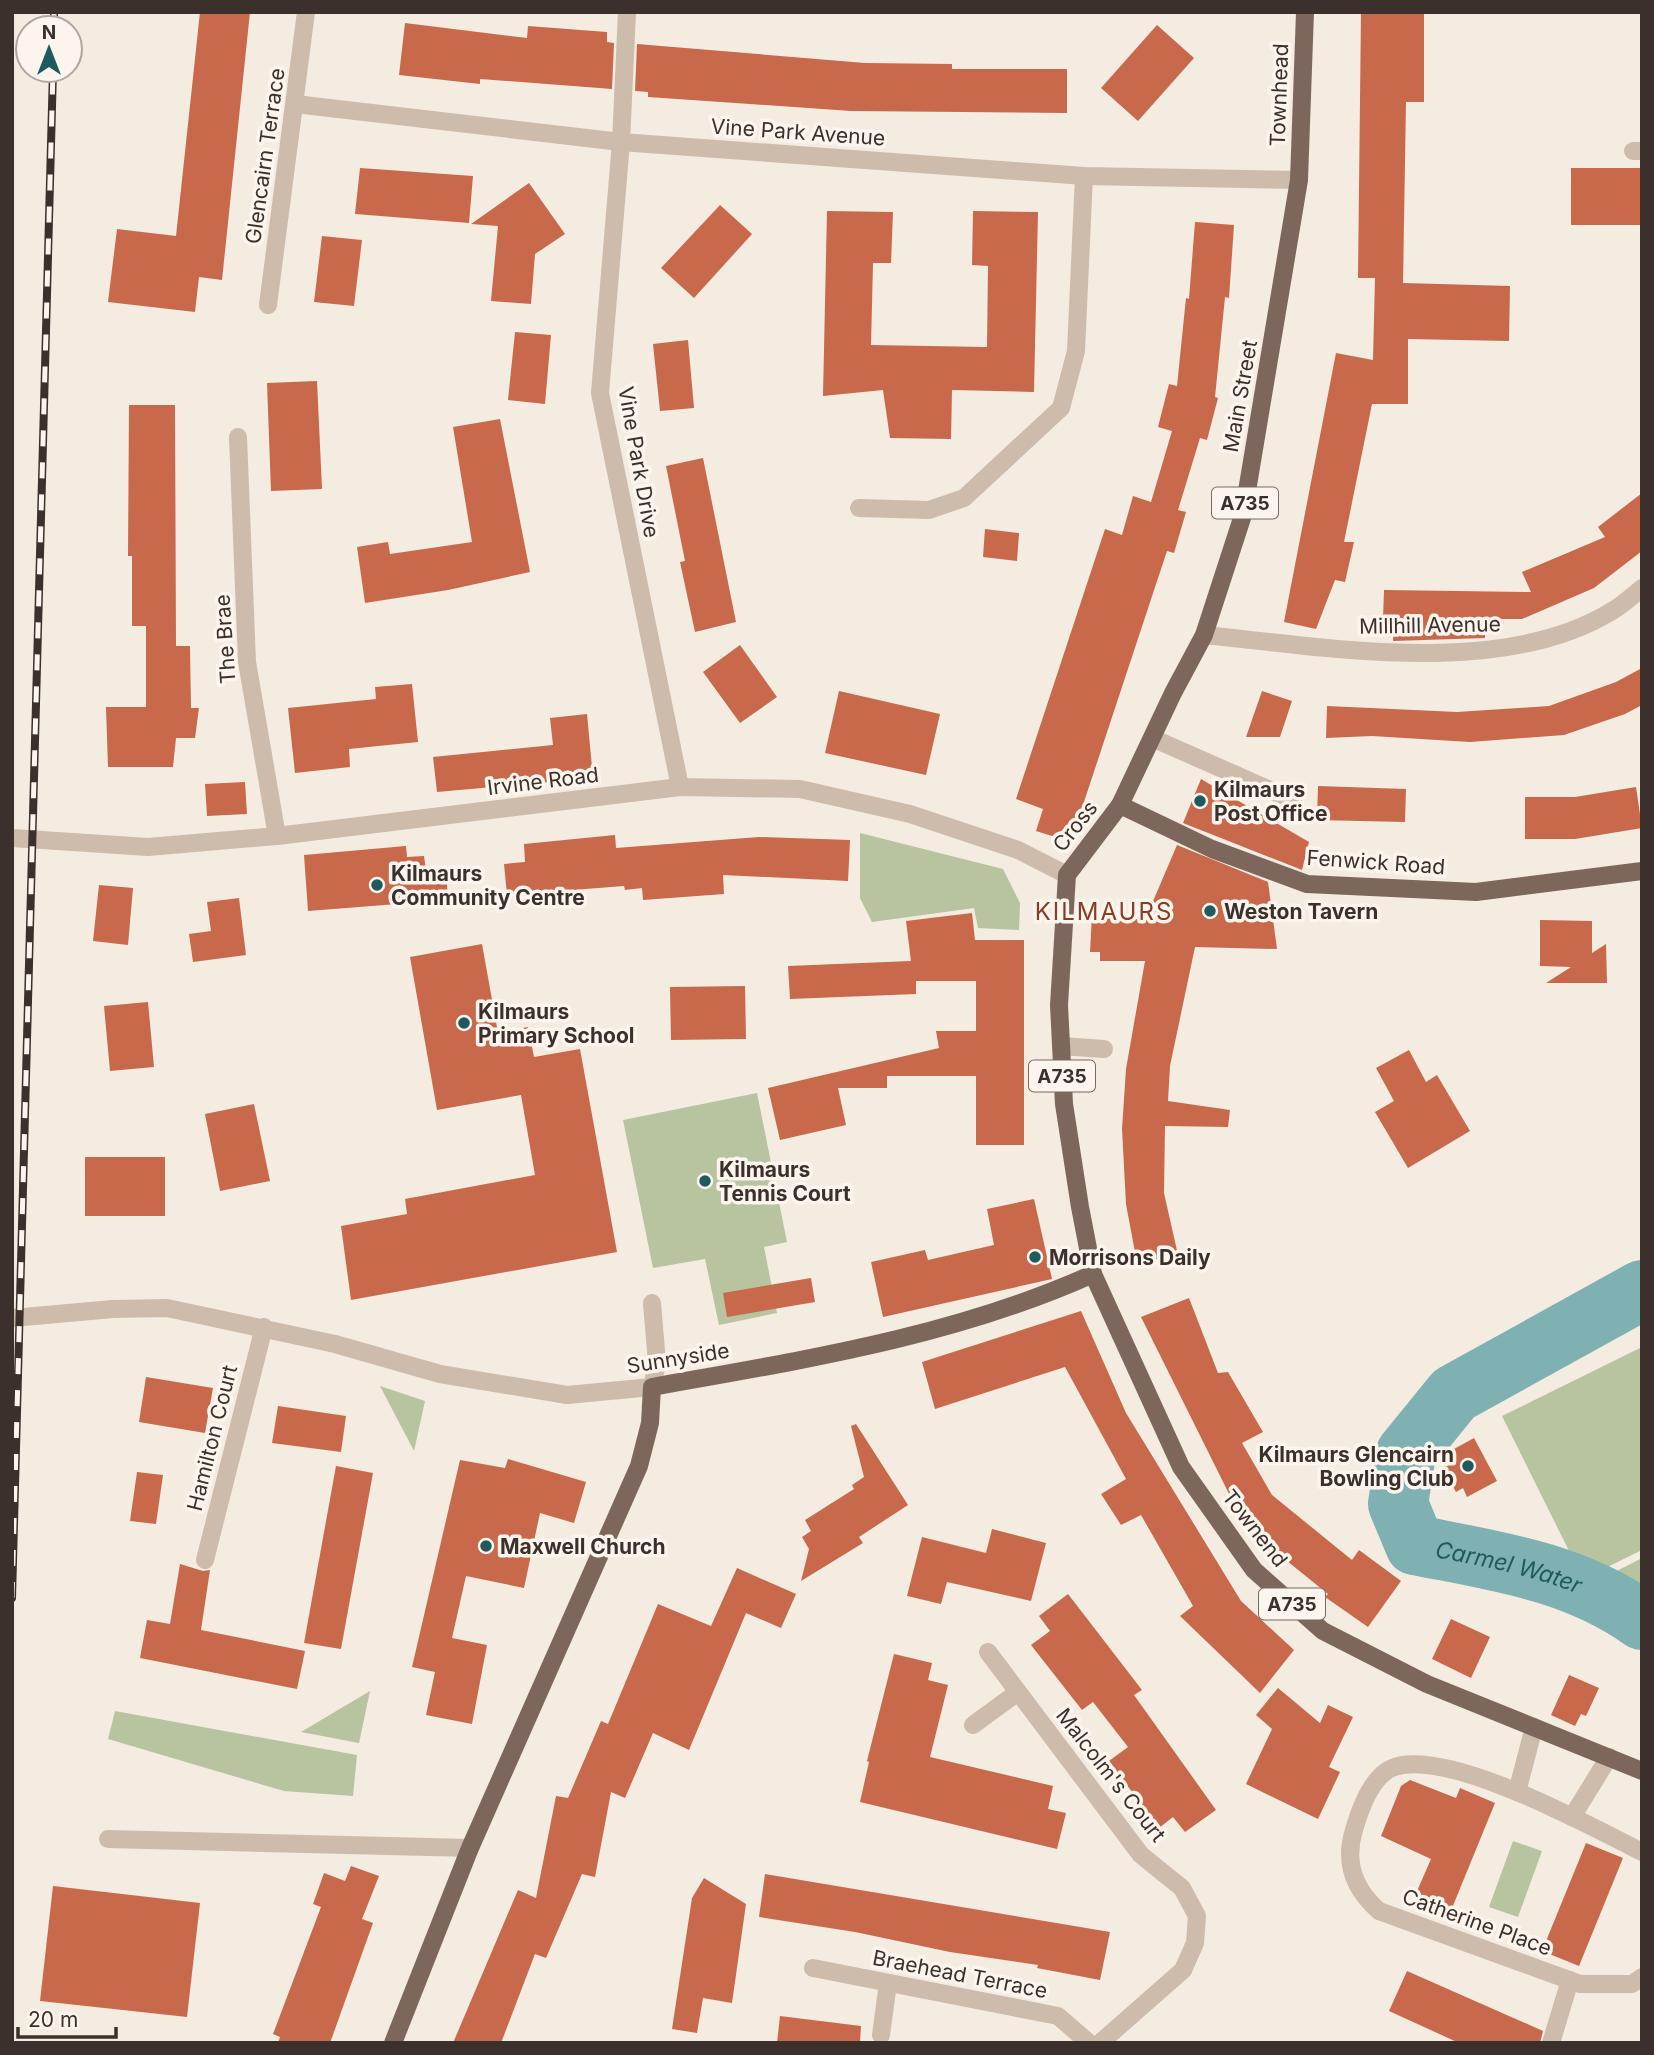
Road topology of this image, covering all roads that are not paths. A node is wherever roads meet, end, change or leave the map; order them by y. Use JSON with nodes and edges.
{"nodes":[{"id":1,"x":306,"y":12,"type":"edge"},
{"id":2,"x":627,"y":12,"type":"edge"},
{"id":3,"x":1305,"y":12,"type":"edge"},
{"id":4,"x":295,"y":104,"type":"junction"},
{"id":5,"x":621,"y":142,"type":"junction"},
{"id":6,"x":1084,"y":176,"type":"junction"},
{"id":7,"x":1299,"y":180,"type":"junction"},
{"id":8,"x":268,"y":305,"type":"dead end"},
{"id":9,"x":238,"y":437,"type":"dead end"},
{"id":10,"x":859,"y":508,"type":"dead end"},
{"id":11,"x":1642,"y":588,"type":"edge"},
{"id":12,"x":1204,"y":635,"type":"junction"},
{"id":13,"x":1152,"y":738,"type":"junction"},
{"id":14,"x":680,"y":787,"type":"junction"},
{"id":15,"x":1293,"y":800,"type":"dead end"},
{"id":16,"x":1120,"y":805,"type":"junction"},
{"id":17,"x":277,"y":836,"type":"junction"},
{"id":18,"x":12,"y":838,"type":"edge"},
{"id":19,"x":1642,"y":871,"type":"edge"},
{"id":20,"x":1067,"y":875,"type":"junction"},
{"id":21,"x":1061,"y":1046,"type":"junction"},
{"id":22,"x":1104,"y":1049,"type":"dead end"},
{"id":23,"x":1093,"y":1274,"type":"junction"},
{"id":24,"x":652,"y":1303,"type":"dead end"},
{"id":25,"x":12,"y":1318,"type":"edge"},
{"id":26,"x":264,"y":1327,"type":"junction"},
{"id":27,"x":652,"y":1387,"type":"junction"},
{"id":28,"x":205,"y":1560,"type":"dead end"},
{"id":29,"x":988,"y":1652,"type":"dead end"},
{"id":30,"x":1018,"y":1692,"type":"junction"},
{"id":31,"x":973,"y":1725,"type":"dead end"},
{"id":32,"x":1534,"y":1727,"type":"junction"},
{"id":33,"x":1609,"y":1757,"type":"junction"},
{"id":34,"x":1642,"y":1771,"type":"edge"},
{"id":35,"x":1517,"y":1792,"type":"junction"},
{"id":36,"x":1572,"y":1817,"type":"junction"},
{"id":37,"x":108,"y":1839,"type":"dead end"},
{"id":38,"x":470,"y":1847,"type":"junction"},
{"id":39,"x":1642,"y":1852,"type":"edge"},
{"id":40,"x":813,"y":1968,"type":"dead end"},
{"id":41,"x":1642,"y":1977,"type":"edge"},
{"id":42,"x":1570,"y":1980,"type":"junction"},
{"id":43,"x":888,"y":1983,"type":"junction"},
{"id":44,"x":881,"y":2035,"type":"dead end"},
{"id":45,"x":393,"y":2043,"type":"edge"},
{"id":46,"x":1089,"y":2043,"type":"edge"},
{"id":47,"x":1100,"y":2043,"type":"edge"},
{"id":48,"x":1551,"y":2043,"type":"edge"}],
"edges":[{"from":1,"to":4,"type":"street","name":"Glencairn Terrace"},
{"from":2,"to":5,"type":"street","name":"Vine Park Drive"},
{"from":3,"to":7,"type":"main road","name":"Townhead","number":"A735"},
{"from":4,"to":5,"type":"street","name":"Vine Park Avenue"},
{"from":4,"to":8,"type":"street","name":"Glencairn Terrace"},
{"from":5,"to":6,"type":"street","name":"Vine Park Avenue"},
{"from":5,"to":14,"type":"street","name":"Vine Park Drive"},
{"from":6,"to":7,"type":"street","name":"Vine Park Avenue"},
{"from":6,"to":10,"type":"street"},
{"from":7,"to":12,"type":"main road","name":"Main Street","number":"A735"},
{"from":9,"to":17,"type":"street","name":"The Brae"},
{"from":11,"to":12,"type":"street","name":"Millhill Avenue"},
{"from":12,"to":13,"type":"main road","name":"Main Street","number":"A735"},
{"from":13,"to":15,"type":"street"},
{"from":13,"to":16,"type":"main road","name":"Main Street","number":"A735"},
{"from":14,"to":17,"type":"street","name":"Irvine Road"},
{"from":14,"to":20,"type":"street","name":"Irvine Road"},
{"from":16,"to":19,"type":"main road","name":"Fenwick Road"},
{"from":16,"to":20,"type":"main road","name":"Cross","number":"A735"},
{"from":17,"to":18,"type":"street","name":"Irvine Road"},
{"from":20,"to":21,"type":"main road","number":"A735"},
{"from":21,"to":22,"type":"street"},
{"from":21,"to":23,"type":"main road","number":"A735"},
{"from":23,"to":27,"type":"main road","name":"Sunnyside"},
{"from":23,"to":32,"type":"main road","name":"Townend","number":"A735"},
{"from":24,"to":27,"type":"street"},
{"from":25,"to":26,"type":"street","name":"Sunnyside"},
{"from":26,"to":27,"type":"street","name":"Sunnyside"},
{"from":26,"to":28,"type":"street","name":"Hamilton Court"},
{"from":27,"to":38,"type":"main road"},
{"from":29,"to":30,"type":"street","name":"Malcolm's Court"},
{"from":30,"to":31,"type":"street"},
{"from":30,"to":47,"type":"street","name":"Malcolm's Court"},
{"from":32,"to":33,"type":"main road","name":"Townend","number":"A735"},
{"from":32,"to":35,"type":"street"},
{"from":33,"to":34,"type":"main road","name":"Townend","number":"A735"},
{"from":33,"to":36,"type":"street"},
{"from":35,"to":36,"type":"street","name":"Catherine Place"},
{"from":35,"to":42,"type":"street","name":"Catherine Place"},
{"from":36,"to":39,"type":"street","name":"Catherine Place"},
{"from":37,"to":38,"type":"street"},
{"from":38,"to":45,"type":"main road"},
{"from":40,"to":43,"type":"street","name":"Braehead Terrace"},
{"from":41,"to":42,"type":"street","name":"Catherine Place"},
{"from":42,"to":48,"type":"street"},
{"from":43,"to":44,"type":"street"},
{"from":43,"to":46,"type":"street","name":"Braehead Terrace"}]}
